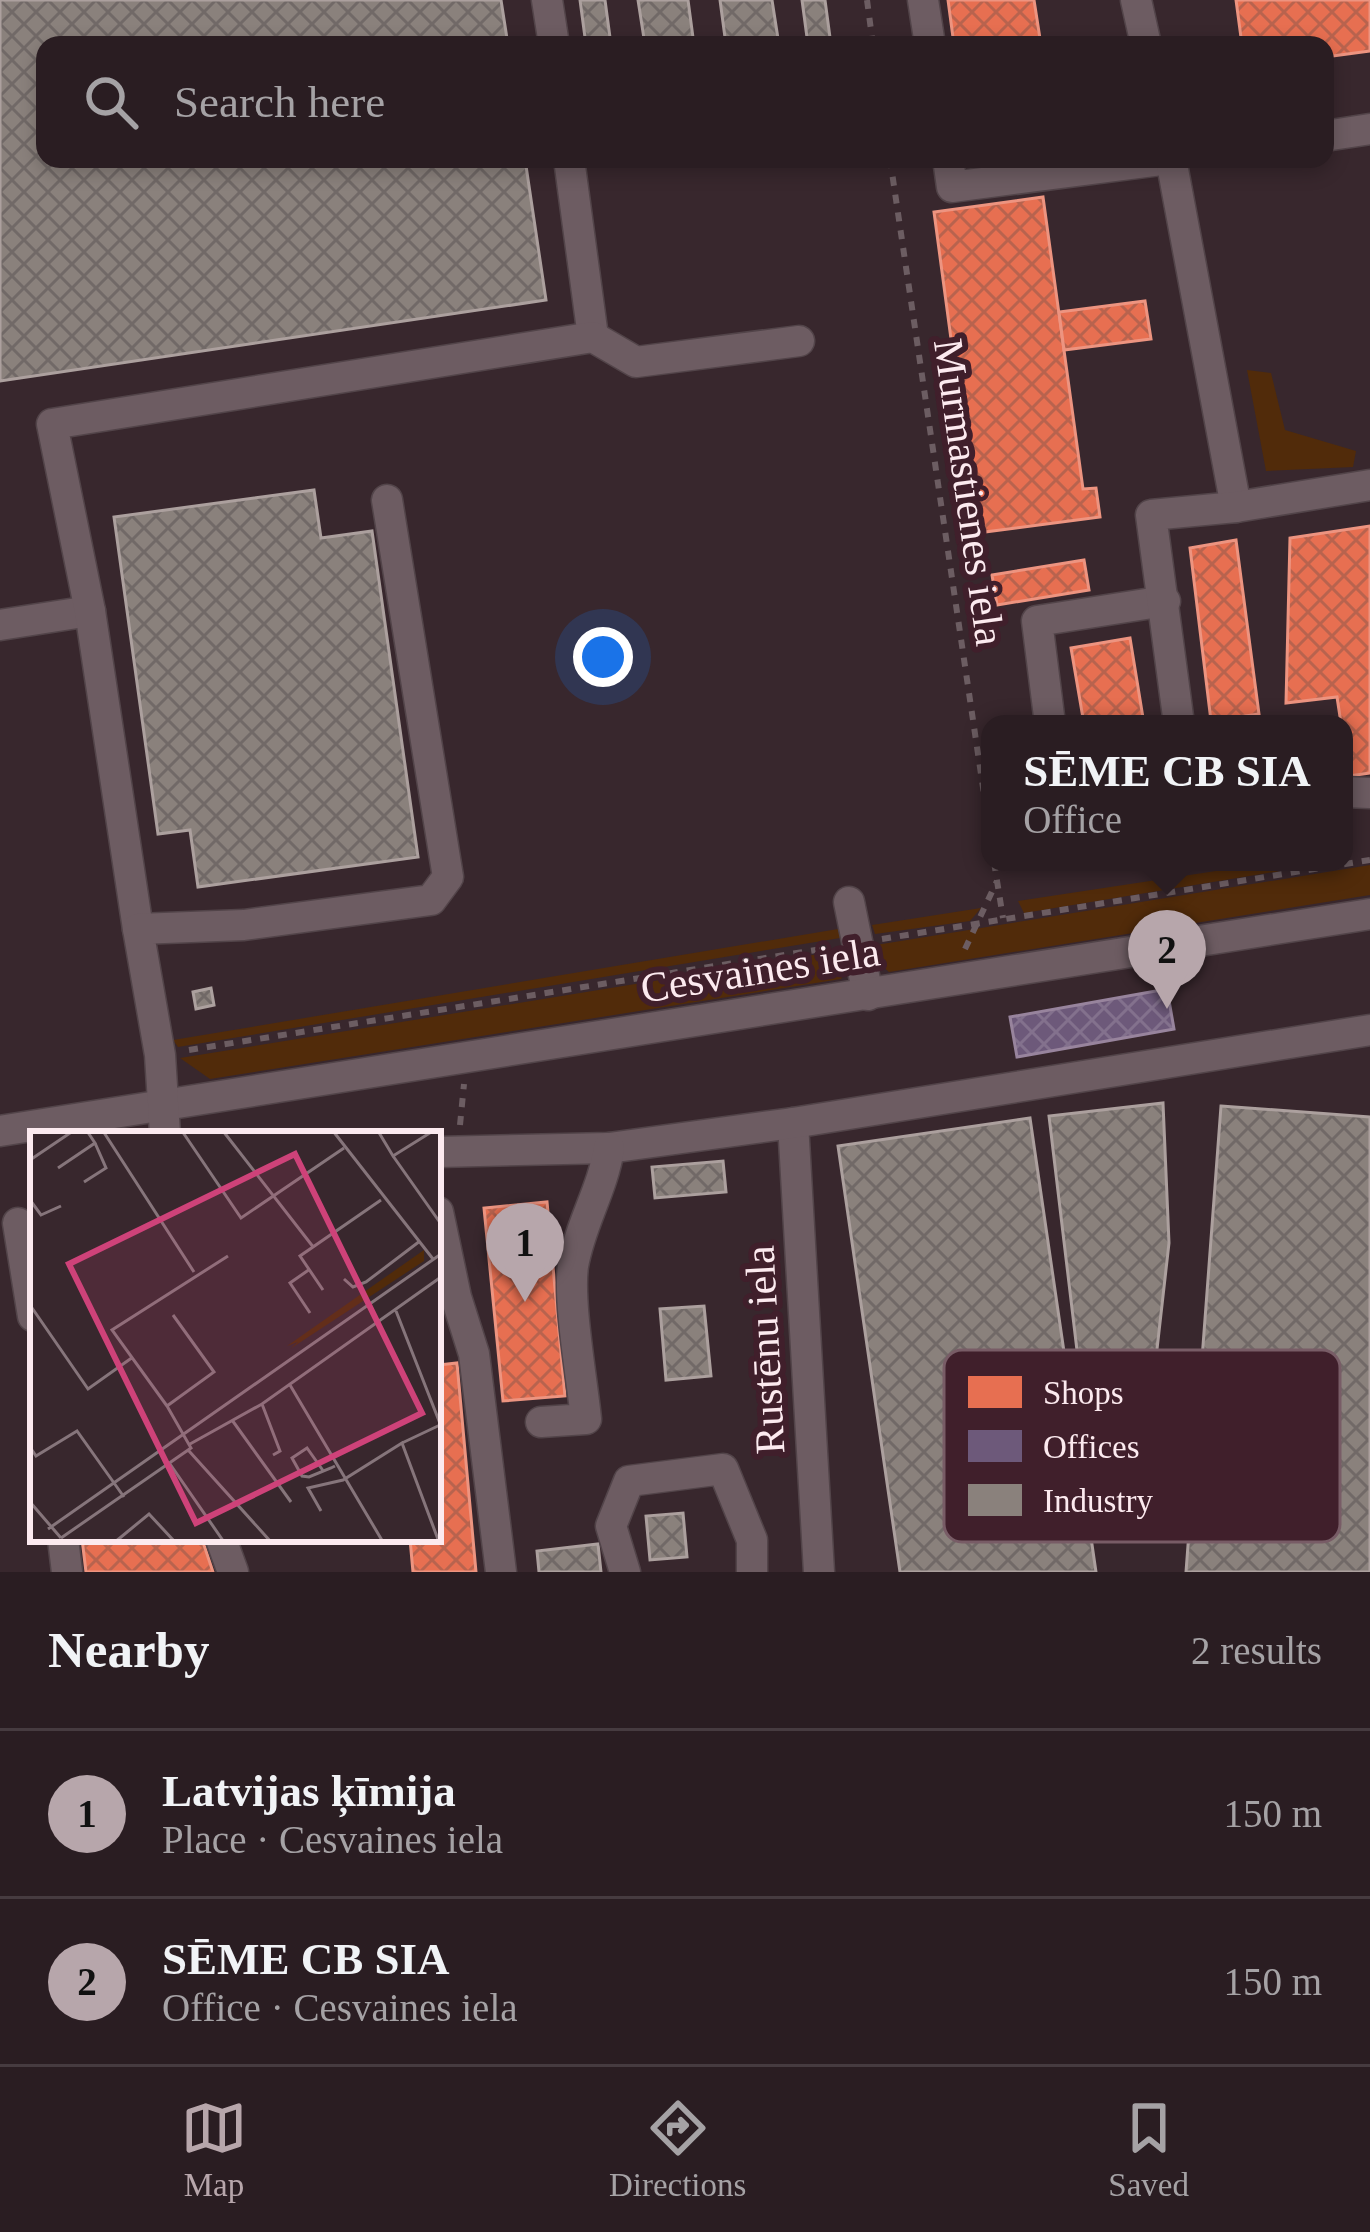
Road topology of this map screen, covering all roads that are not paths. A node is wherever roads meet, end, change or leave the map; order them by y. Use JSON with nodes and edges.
{"nodes":[{"id":1,"x":548,"y":0,"type":"edge"},
{"id":2,"x":923,"y":0,"type":"edge"},
{"id":3,"x":1136,"y":0,"type":"edge"},
{"id":4,"x":553,"y":36,"type":"edge"},
{"id":5,"x":929,"y":36,"type":"edge"},
{"id":6,"x":1143,"y":36,"type":"edge"},
{"id":7,"x":1370,"y":129,"type":"edge"},
{"id":8,"x":1334,"y":135,"type":"edge"},
{"id":9,"x":570,"y":168,"type":"edge"},
{"id":10,"x":949,"y":168,"type":"edge"},
{"id":11,"x":1100,"y":168,"type":"edge"},
{"id":12,"x":1172,"y":168,"type":"edge"},
{"id":13,"x":592,"y":338,"type":"junction"},
{"id":14,"x":799,"y":341,"type":"dead end"},
{"id":15,"x":1370,"y":485,"type":"edge"},
{"id":16,"x":387,"y":500,"type":"dead end"},
{"id":17,"x":1236,"y":507,"type":"junction"},
{"id":18,"x":1165,"y":601,"type":"junction"},
{"id":19,"x":90,"y":611,"type":"junction"},
{"id":20,"x":0,"y":625,"type":"edge"},
{"id":21,"x":1049,"y":715,"type":"edge"},
{"id":22,"x":1178,"y":715,"type":"edge"},
{"id":23,"x":849,"y":902,"type":"dead end"},
{"id":24,"x":1370,"y":914,"type":"edge"},
{"id":25,"x":138,"y":929,"type":"junction"},
{"id":26,"x":868,"y":995,"type":"junction"},
{"id":27,"x":1370,"y":1030,"type":"edge"},
{"id":28,"x":164,"y":1120,"type":"edge"},
{"id":29,"x":793,"y":1123,"type":"junction"},
{"id":30,"x":0,"y":1131,"type":"edge"},
{"id":31,"x":609,"y":1148,"type":"junction"},
{"id":32,"x":441,"y":1152,"type":"edge"},
{"id":33,"x":17,"y":1223,"type":"edge"},
{"id":34,"x":441,"y":1224,"type":"edge"},
{"id":35,"x":30,"y":1299,"type":"edge"},
{"id":36,"x":541,"y":1422,"type":"dead end"},
{"id":37,"x":63,"y":1542,"type":"edge"},
{"id":38,"x":222,"y":1542,"type":"edge"},
{"id":39,"x":67,"y":1572,"type":"edge"},
{"id":40,"x":232,"y":1572,"type":"edge"},
{"id":41,"x":501,"y":1572,"type":"edge"},
{"id":42,"x":625,"y":1572,"type":"edge"},
{"id":43,"x":752,"y":1572,"type":"edge"},
{"id":44,"x":819,"y":1572,"type":"edge"}],
"edges":[{"from":1,"to":4,"type":"street"},
{"from":2,"to":5,"type":"street"},
{"from":3,"to":6,"type":"street"},
{"from":7,"to":8,"type":"street"},
{"from":9,"to":13,"type":"street"},
{"from":10,"to":11,"type":"street"},
{"from":12,"to":17,"type":"street"},
{"from":13,"to":14,"type":"street"},
{"from":13,"to":19,"type":"street"},
{"from":15,"to":17,"type":"street"},
{"from":16,"to":25,"type":"street"},
{"from":17,"to":18,"type":"street"},
{"from":18,"to":21,"type":"street"},
{"from":18,"to":22,"type":"street"},
{"from":19,"to":20,"type":"street"},
{"from":19,"to":25,"type":"street"},
{"from":23,"to":26,"type":"street"},
{"from":24,"to":26,"type":"street","name":"Cesvaines iela"},
{"from":25,"to":28,"type":"street"},
{"from":26,"to":28,"type":"street","name":"Cesvaines iela"},
{"from":27,"to":29,"type":"street"},
{"from":28,"to":30,"type":"street","name":"Cesvaines iela"},
{"from":29,"to":31,"type":"street"},
{"from":29,"to":44,"type":"street","name":"Rustēnu iela"},
{"from":31,"to":32,"type":"street"},
{"from":31,"to":36,"type":"street"},
{"from":33,"to":35,"type":"street"},
{"from":34,"to":41,"type":"street"},
{"from":37,"to":39,"type":"street"},
{"from":38,"to":40,"type":"street"},
{"from":42,"to":43,"type":"street"}]}
